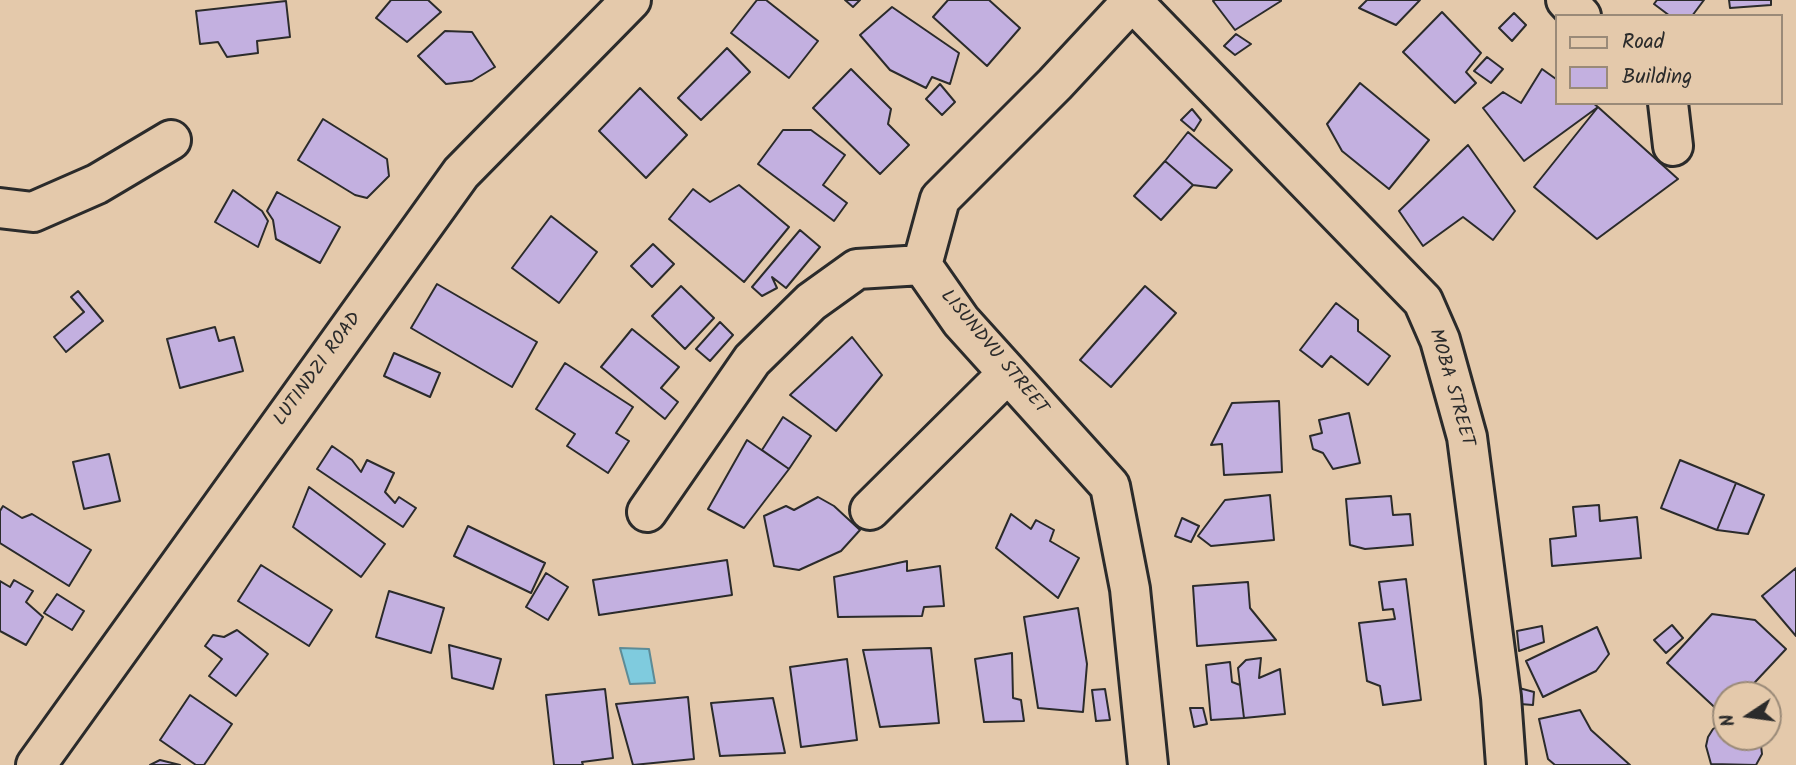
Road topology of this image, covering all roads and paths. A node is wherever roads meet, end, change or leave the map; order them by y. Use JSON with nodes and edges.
{"nodes":[{"id":1,"x":631,"y":0,"type":"edge"},
{"id":2,"x":1566,"y":0,"type":"edge"},
{"id":3,"x":1133,"y":1,"type":"edge"},
{"id":4,"x":1579,"y":14,"type":"edge"},
{"id":5,"x":1668,"y":105,"type":"edge"},
{"id":6,"x":171,"y":140,"type":"dead end"},
{"id":7,"x":1673,"y":146,"type":"dead end"},
{"id":8,"x":0,"y":208,"type":"edge"},
{"id":9,"x":922,"y":265,"type":"junction"},
{"id":10,"x":1008,"y":373,"type":"junction"},
{"id":11,"x":870,"y":510,"type":"dead end"},
{"id":12,"x":648,"y":512,"type":"dead end"},
{"id":13,"x":36,"y":765,"type":"edge"},
{"id":14,"x":1149,"y":765,"type":"edge"},
{"id":15,"x":1506,"y":765,"type":"edge"}],
"edges":[{"from":1,"to":13,"type":"street","name":"LUTINDZI ROAD"},
{"from":2,"to":4,"type":"street"},
{"from":3,"to":9,"type":"street"},
{"from":3,"to":15,"type":"street","name":"MOBA STREET"},
{"from":5,"to":7,"type":"street"},
{"from":6,"to":8,"type":"street"},
{"from":9,"to":10,"type":"street","name":"LISUNDVU STREET"},
{"from":9,"to":12,"type":"street"},
{"from":10,"to":11,"type":"street"},
{"from":10,"to":14,"type":"street","name":"LISUNDVU STREET"}]}
